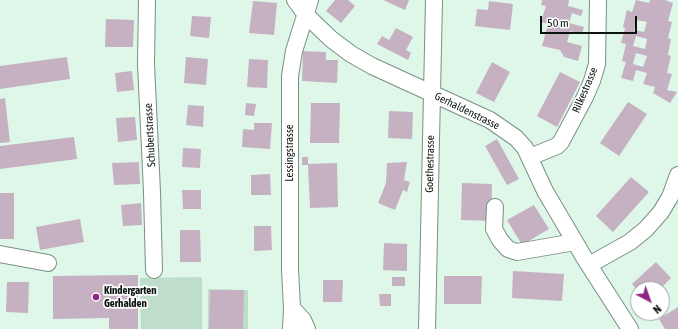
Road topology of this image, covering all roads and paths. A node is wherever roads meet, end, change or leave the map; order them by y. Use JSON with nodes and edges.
{"nodes":[{"id":1,"x":147,"y":0,"type":"edge"},
{"id":2,"x":295,"y":0,"type":"edge"},
{"id":3,"x":434,"y":0,"type":"edge"},
{"id":4,"x":598,"y":0,"type":"edge"},
{"id":5,"x":308,"y":7,"type":"edge"},
{"id":6,"x":432,"y":94,"type":"junction"},
{"id":7,"x":530,"y":157,"type":"junction"},
{"id":8,"x":678,"y":175,"type":"edge"},
{"id":9,"x":495,"y":207,"type":"dead end"},
{"id":10,"x":575,"y":242,"type":"junction"},
{"id":11,"x":1,"y":250,"type":"edge"},
{"id":12,"x":48,"y":263,"type":"dead end"},
{"id":13,"x":589,"y":264,"type":"junction"},
{"id":14,"x":154,"y":270,"type":"dead end"},
{"id":15,"x":292,"y":308,"type":"junction"},
{"id":16,"x":290,"y":329,"type":"edge"},
{"id":17,"x":307,"y":329,"type":"edge"},
{"id":18,"x":427,"y":329,"type":"edge"},
{"id":19,"x":630,"y":329,"type":"edge"}],
"edges":[{"from":1,"to":14,"type":"street","name":"Schubertstrasse"},
{"from":2,"to":5,"type":"street","name":"Gerhaldenstrasse"},
{"from":3,"to":6,"type":"street","name":"Goethestrasse"},
{"from":4,"to":7,"type":"street","name":"Rilkestrasse"},
{"from":5,"to":6,"type":"street","name":"Gerhaldenstrasse"},
{"from":5,"to":15,"type":"street","name":"Lessingstrasse"},
{"from":6,"to":7,"type":"street","name":"Gerhaldenstrasse"},
{"from":6,"to":18,"type":"street","name":"Goethestrasse"},
{"from":7,"to":10,"type":"street","name":"Gerhaldenstrasse"},
{"from":8,"to":13,"type":"street"},
{"from":9,"to":10,"type":"street"},
{"from":10,"to":13,"type":"street","name":"Gerhaldenstrasse"},
{"from":11,"to":12,"type":"street"},
{"from":13,"to":19,"type":"street","name":"Gerhaldenstrasse"},
{"from":15,"to":16,"type":"street","name":"Lessingstrasse"},
{"from":15,"to":17,"type":"street"}]}
